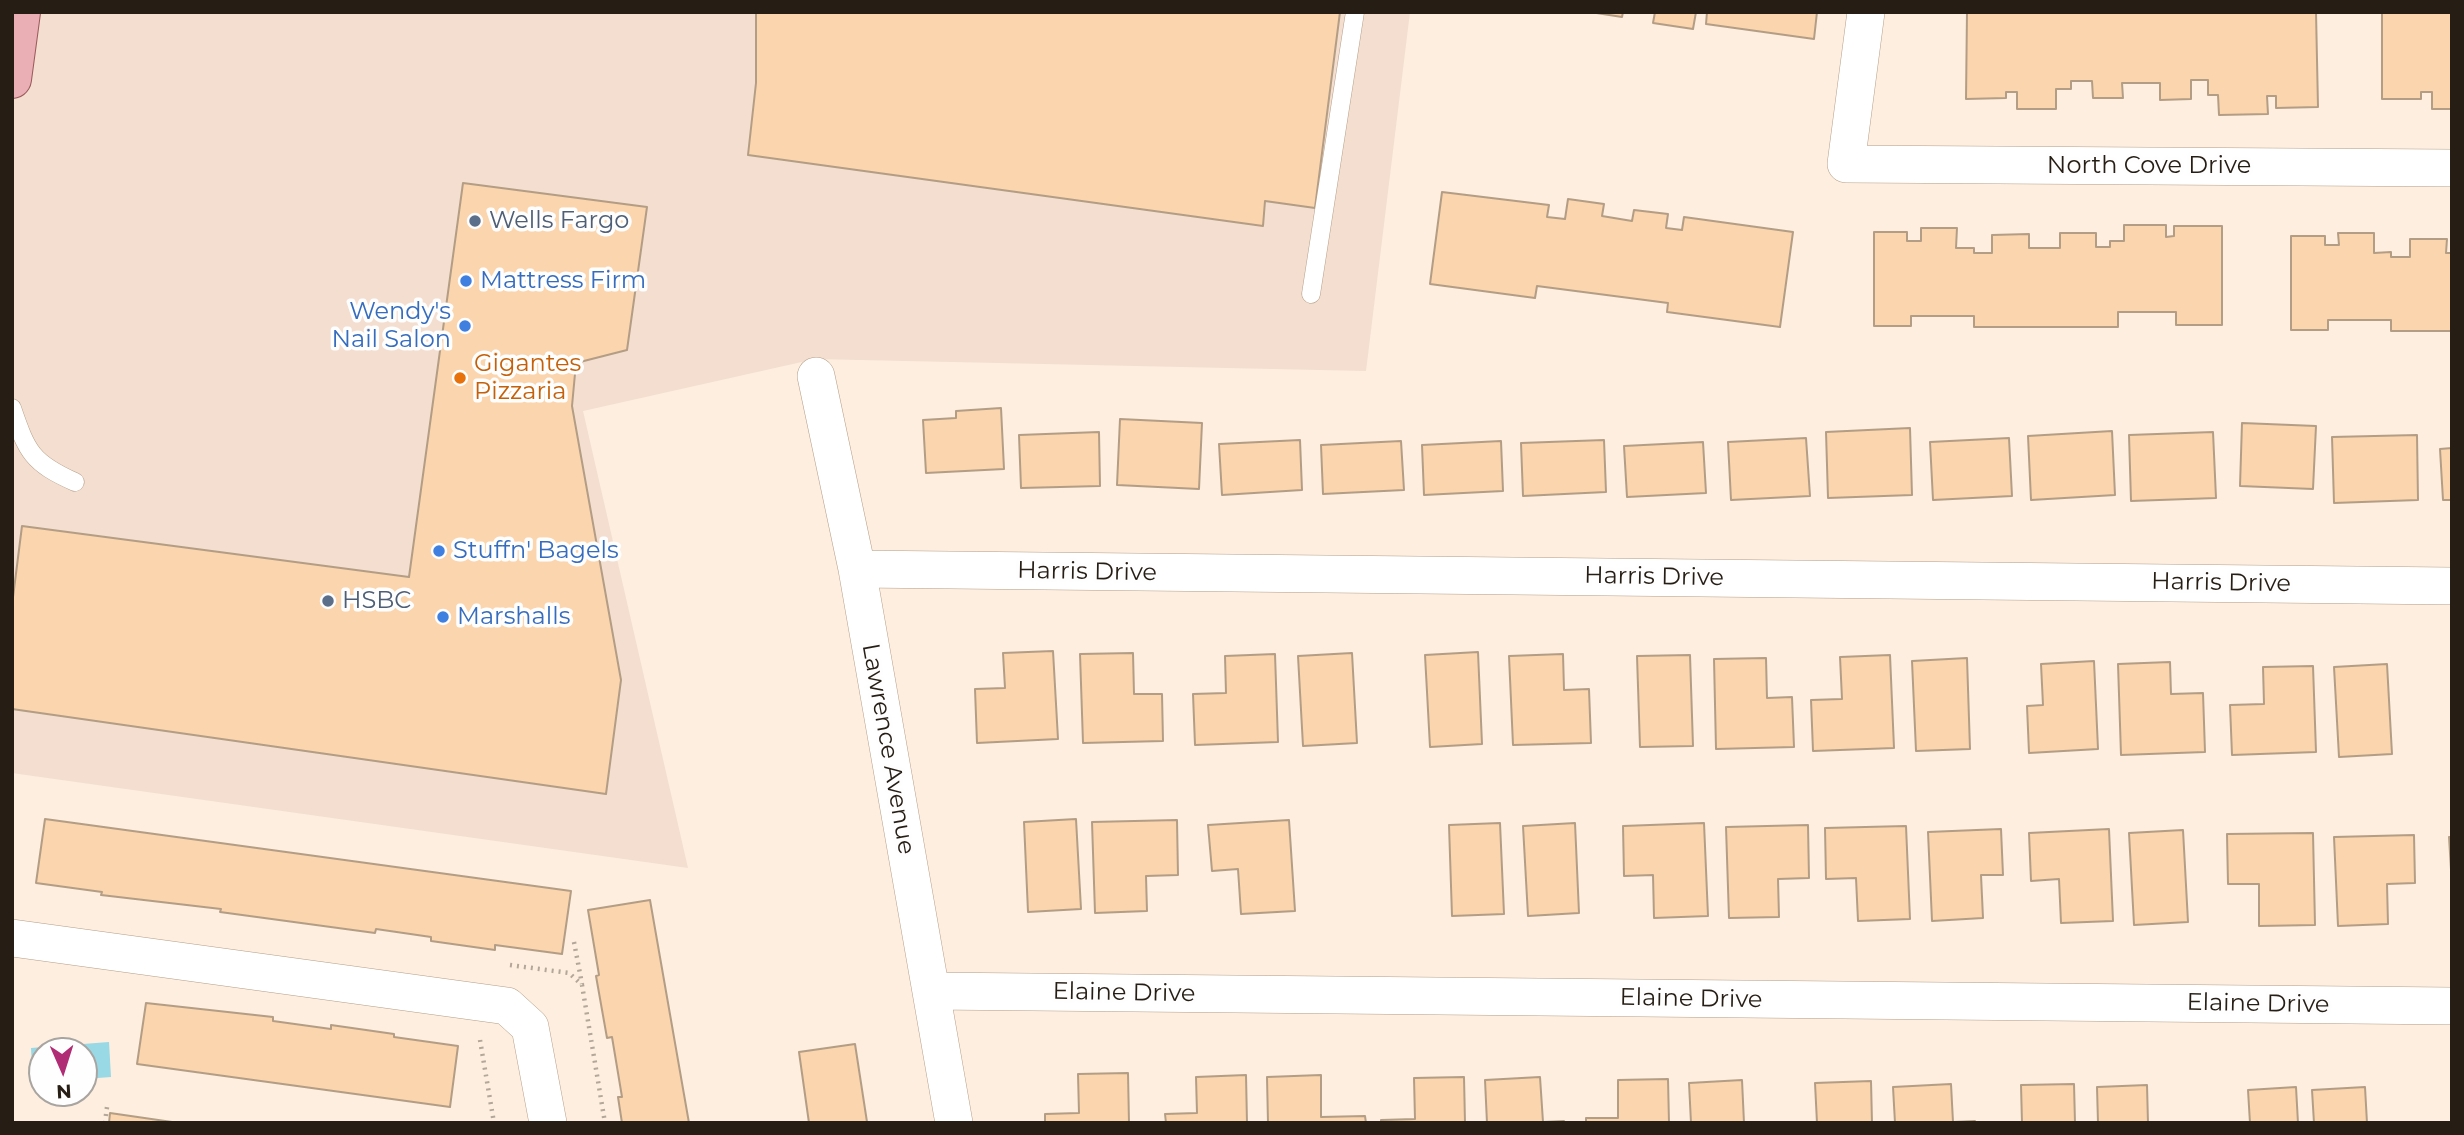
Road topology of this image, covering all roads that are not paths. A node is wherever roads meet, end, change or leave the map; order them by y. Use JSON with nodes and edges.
{"nodes":[{"id":1,"x":21,"y":12,"type":"edge"},
{"id":2,"x":1354,"y":12,"type":"edge"},
{"id":3,"x":1866,"y":12,"type":"edge"},
{"id":4,"x":12,"y":79,"type":"edge"},
{"id":5,"x":2452,"y":168,"type":"edge"},
{"id":6,"x":1311,"y":294,"type":"dead end"},
{"id":7,"x":816,"y":376,"type":"dead end"},
{"id":8,"x":12,"y":408,"type":"edge"},
{"id":9,"x":75,"y":482,"type":"dead end"},
{"id":10,"x":857,"y":569,"type":"junction"},
{"id":11,"x":2452,"y":586,"type":"edge"},
{"id":12,"x":12,"y":938,"type":"edge"},
{"id":13,"x":931,"y":991,"type":"junction"},
{"id":14,"x":2452,"y":1006,"type":"edge"},
{"id":15,"x":548,"y":1123,"type":"edge"},
{"id":16,"x":954,"y":1123,"type":"edge"}],
"edges":[{"from":1,"to":4,"type":"main road"},
{"from":2,"to":6,"type":"lane"},
{"from":3,"to":5,"type":"street","name":"North Cove Drive"},
{"from":7,"to":10,"type":"street","name":"Lawrence Avenue"},
{"from":8,"to":9,"type":"lane"},
{"from":10,"to":11,"type":"street","name":"Harris Drive"},
{"from":10,"to":13,"type":"street","name":"Lawrence Avenue"},
{"from":12,"to":15,"type":"street"},
{"from":13,"to":14,"type":"street","name":"Elaine Drive"},
{"from":13,"to":16,"type":"street","name":"Lawrence Avenue"}]}
